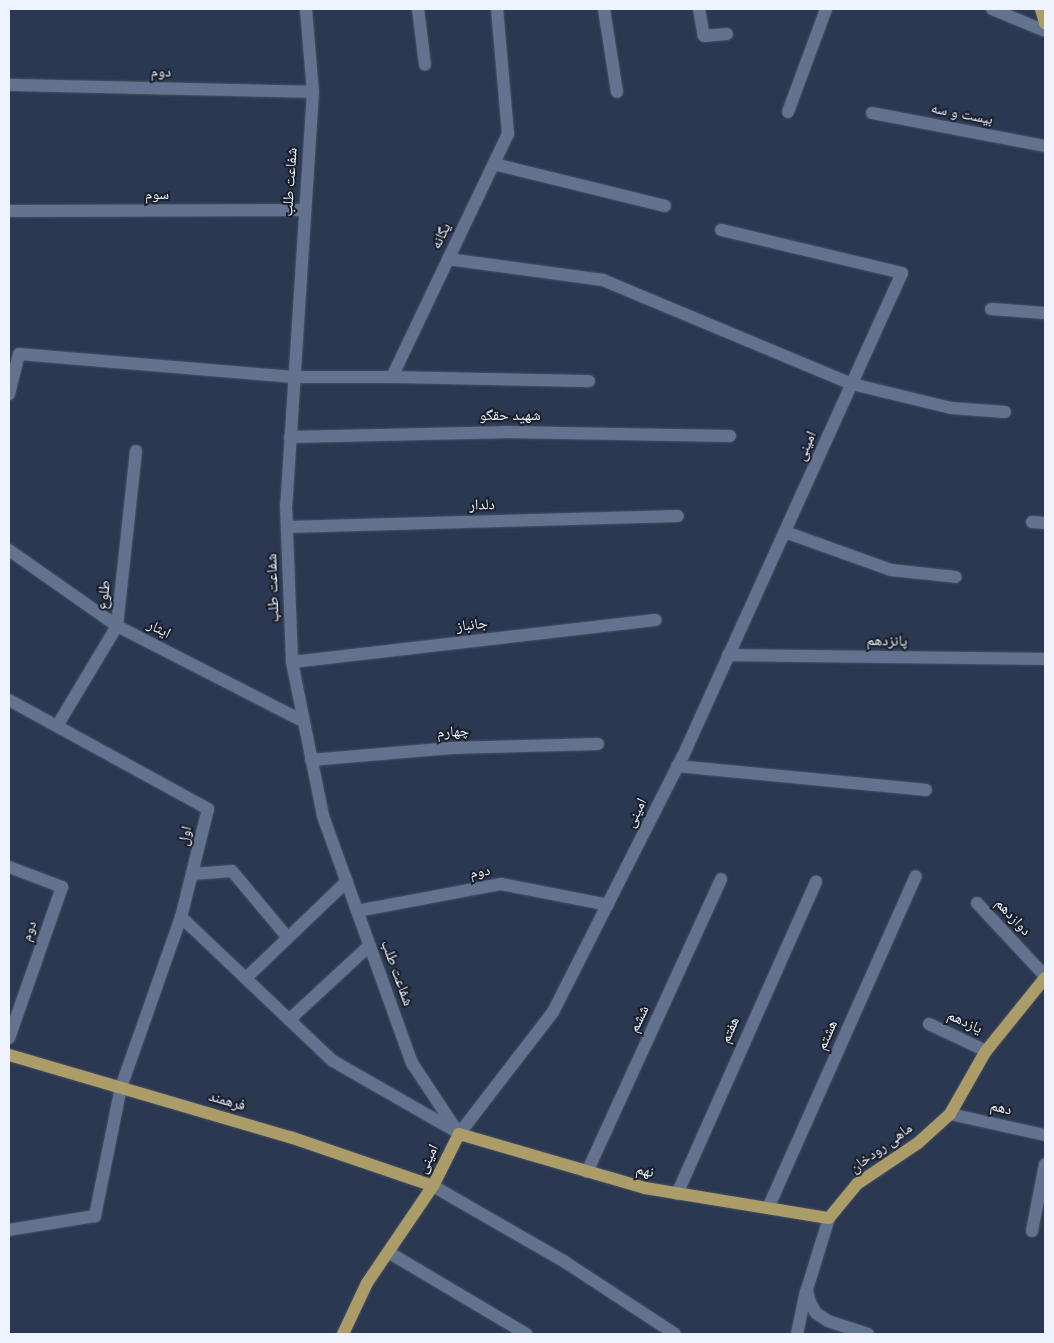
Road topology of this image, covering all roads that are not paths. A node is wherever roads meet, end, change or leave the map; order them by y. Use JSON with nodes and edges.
{"nodes":[{"id":1,"x":306,"y":9,"type":"edge"},
{"id":2,"x":418,"y":9,"type":"edge"},
{"id":3,"x":497,"y":9,"type":"edge"},
{"id":4,"x":604,"y":9,"type":"edge"},
{"id":5,"x":698,"y":9,"type":"edge"},
{"id":6,"x":826,"y":9,"type":"edge"},
{"id":7,"x":992,"y":9,"type":"edge"},
{"id":8,"x":1041,"y":9,"type":"edge"},
{"id":9,"x":1045,"y":23,"type":"edge"},
{"id":10,"x":1045,"y":31,"type":"edge"},
{"id":11,"x":727,"y":34,"type":"dead end"},
{"id":12,"x":425,"y":65,"type":"dead end"},
{"id":13,"x":9,"y":85,"type":"edge"},
{"id":14,"x":312,"y":92,"type":"junction"},
{"id":15,"x":617,"y":92,"type":"dead end"},
{"id":16,"x":788,"y":112,"type":"dead end"},
{"id":17,"x":872,"y":113,"type":"dead end"},
{"id":18,"x":1045,"y":146,"type":"edge"},
{"id":19,"x":494,"y":164,"type":"junction"},
{"id":20,"x":665,"y":206,"type":"dead end"},
{"id":21,"x":305,"y":210,"type":"junction"},
{"id":22,"x":9,"y":211,"type":"edge"},
{"id":23,"x":721,"y":230,"type":"dead end"},
{"id":24,"x":448,"y":259,"type":"junction"},
{"id":25,"x":992,"y":309,"type":"dead end"},
{"id":26,"x":1045,"y":313,"type":"edge"},
{"id":27,"x":293,"y":377,"type":"junction"},
{"id":28,"x":392,"y":377,"type":"junction"},
{"id":29,"x":589,"y":381,"type":"dead end"},
{"id":30,"x":852,"y":384,"type":"junction"},
{"id":31,"x":9,"y":394,"type":"edge"},
{"id":32,"x":1005,"y":412,"type":"dead end"},
{"id":33,"x":730,"y":436,"type":"dead end"},
{"id":34,"x":290,"y":437,"type":"junction"},
{"id":35,"x":136,"y":451,"type":"dead end"},
{"id":36,"x":678,"y":516,"type":"dead end"},
{"id":37,"x":287,"y":527,"type":"junction"},
{"id":38,"x":784,"y":532,"type":"junction"},
{"id":39,"x":9,"y":550,"type":"edge"},
{"id":40,"x":956,"y":577,"type":"dead end"},
{"id":41,"x":656,"y":620,"type":"dead end"},
{"id":42,"x":117,"y":626,"type":"junction"},
{"id":43,"x":728,"y":655,"type":"junction"},
{"id":44,"x":1045,"y":659,"type":"edge"},
{"id":45,"x":292,"y":662,"type":"junction"},
{"id":46,"x":9,"y":700,"type":"edge"},
{"id":47,"x":303,"y":721,"type":"junction"},
{"id":48,"x":57,"y":726,"type":"junction"},
{"id":49,"x":598,"y":744,"type":"dead end"},
{"id":50,"x":311,"y":760,"type":"junction"},
{"id":51,"x":677,"y":766,"type":"junction"},
{"id":52,"x":926,"y":790,"type":"dead end"},
{"id":53,"x":9,"y":866,"type":"edge"},
{"id":54,"x":192,"y":874,"type":"junction"},
{"id":55,"x":916,"y":876,"type":"dead end"},
{"id":56,"x":721,"y":879,"type":"dead end"},
{"id":57,"x":347,"y":881,"type":"junction"},
{"id":58,"x":816,"y":882,"type":"dead end"},
{"id":59,"x":977,"y":903,"type":"dead end"},
{"id":60,"x":608,"y":905,"type":"junction"},
{"id":61,"x":357,"y":910,"type":"junction"},
{"id":62,"x":181,"y":917,"type":"junction"},
{"id":63,"x":288,"y":938,"type":"junction"},
{"id":64,"x":370,"y":945,"type":"junction"},
{"id":65,"x":1045,"y":977,"type":"edge"},
{"id":66,"x":246,"y":978,"type":"junction"},
{"id":67,"x":289,"y":1020,"type":"junction"},
{"id":68,"x":929,"y":1024,"type":"dead end"},
{"id":69,"x":9,"y":1038,"type":"edge"},
{"id":70,"x":986,"y":1051,"type":"junction"},
{"id":71,"x":9,"y":1055,"type":"edge"},
{"id":72,"x":121,"y":1087,"type":"junction"},
{"id":73,"x":950,"y":1114,"type":"junction"},
{"id":74,"x":459,"y":1134,"type":"junction"},
{"id":75,"x":1045,"y":1135,"type":"edge"},
{"id":76,"x":1045,"y":1164,"type":"edge"},
{"id":77,"x":587,"y":1172,"type":"junction"},
{"id":78,"x":433,"y":1186,"type":"junction"},
{"id":79,"x":678,"y":1194,"type":"junction"},
{"id":80,"x":768,"y":1208,"type":"junction"},
{"id":81,"x":828,"y":1218,"type":"junction"},
{"id":82,"x":9,"y":1230,"type":"edge"},
{"id":83,"x":1032,"y":1231,"type":"dead end"},
{"id":84,"x":388,"y":1252,"type":"junction"},
{"id":85,"x":806,"y":1288,"type":"junction"},
{"id":86,"x":342,"y":1334,"type":"edge"},
{"id":87,"x":526,"y":1334,"type":"edge"},
{"id":88,"x":675,"y":1334,"type":"edge"},
{"id":89,"x":797,"y":1334,"type":"edge"},
{"id":90,"x":868,"y":1334,"type":"edge"}],
"edges":[{"from":1,"to":14,"type":"street","name":"شفاعت طلب"},
{"from":2,"to":12,"type":"street"},
{"from":3,"to":19,"type":"street","name":"یگانه"},
{"from":4,"to":15,"type":"street"},
{"from":5,"to":11,"type":"street"},
{"from":6,"to":16,"type":"street"},
{"from":7,"to":10,"type":"street"},
{"from":8,"to":9,"type":"main road"},
{"from":13,"to":14,"type":"street","name":"دوم"},
{"from":14,"to":21,"type":"street","name":"شفاعت طلب"},
{"from":17,"to":18,"type":"street","name":"بیست و سه"},
{"from":19,"to":20,"type":"street"},
{"from":19,"to":24,"type":"street","name":"یگانه"},
{"from":21,"to":22,"type":"street","name":"سوم"},
{"from":21,"to":27,"type":"street","name":"شفاعت طلب"},
{"from":23,"to":30,"type":"street","name":"امینی"},
{"from":24,"to":28,"type":"street","name":"یگانه"},
{"from":24,"to":30,"type":"street"},
{"from":25,"to":26,"type":"street"},
{"from":27,"to":28,"type":"street"},
{"from":27,"to":31,"type":"street"},
{"from":27,"to":34,"type":"street","name":"شفاعت طلب"},
{"from":28,"to":29,"type":"street"},
{"from":30,"to":32,"type":"street"},
{"from":30,"to":38,"type":"street","name":"امینی"},
{"from":33,"to":34,"type":"street","name":"شهید حقگو"},
{"from":34,"to":37,"type":"street","name":"شفاعت طلب"},
{"from":35,"to":42,"type":"street","name":"طلوع"},
{"from":36,"to":37,"type":"street","name":"دلدار"},
{"from":37,"to":45,"type":"street","name":"شفاعت طلب"},
{"from":38,"to":40,"type":"street"},
{"from":38,"to":43,"type":"street","name":"امینی"},
{"from":39,"to":42,"type":"street","name":"ایثار"},
{"from":41,"to":45,"type":"street","name":"جانباز"},
{"from":42,"to":47,"type":"street","name":"ایثار"},
{"from":42,"to":48,"type":"street","name":"طلوع"},
{"from":43,"to":44,"type":"street","name":"پانزدهم"},
{"from":43,"to":51,"type":"street","name":"امینی"},
{"from":45,"to":47,"type":"street","name":"شفاعت طلب"},
{"from":46,"to":48,"type":"street","name":"اول"},
{"from":47,"to":50,"type":"street","name":"شفاعت طلب"},
{"from":48,"to":54,"type":"street","name":"اول"},
{"from":49,"to":50,"type":"street","name":"چهارم"},
{"from":50,"to":57,"type":"street","name":"شفاعت طلب"},
{"from":51,"to":52,"type":"street"},
{"from":51,"to":60,"type":"street","name":"امینی"},
{"from":53,"to":69,"type":"street","name":"دوم"},
{"from":54,"to":62,"type":"street","name":"اول"},
{"from":54,"to":63,"type":"street"},
{"from":55,"to":80,"type":"street","name":"هشتم"},
{"from":56,"to":77,"type":"street","name":"ششم"},
{"from":57,"to":61,"type":"street","name":"شفاعت طلب"},
{"from":57,"to":63,"type":"street"},
{"from":58,"to":79,"type":"street","name":"هفتم"},
{"from":59,"to":65,"type":"street","name":"دوازدهم"},
{"from":60,"to":61,"type":"street","name":"دوم"},
{"from":60,"to":74,"type":"street","name":"امینی"},
{"from":61,"to":64,"type":"street","name":"شفاعت طلب"},
{"from":62,"to":66,"type":"street"},
{"from":62,"to":72,"type":"street","name":"اول"},
{"from":63,"to":66,"type":"street"},
{"from":64,"to":67,"type":"street"},
{"from":64,"to":74,"type":"street","name":"شفاعت طلب"},
{"from":65,"to":70,"type":"main road","name":"ماهی رودخان"},
{"from":66,"to":67,"type":"street"},
{"from":67,"to":74,"type":"street"},
{"from":68,"to":70,"type":"street","name":"یازدهم"},
{"from":70,"to":73,"type":"main road","name":"ماهی رودخان"},
{"from":71,"to":72,"type":"main road","name":"فرهمند"},
{"from":72,"to":78,"type":"main road","name":"فرهمند"},
{"from":72,"to":82,"type":"street","name":"اول"},
{"from":73,"to":75,"type":"street","name":"دهم"},
{"from":73,"to":81,"type":"main road","name":"ماهی رودخان"},
{"from":74,"to":77,"type":"main road","name":"نهم"},
{"from":74,"to":78,"type":"main road","name":"امینی"},
{"from":76,"to":83,"type":"street"},
{"from":77,"to":79,"type":"main road","name":"نهم"},
{"from":78,"to":84,"type":"main road","name":"امینی"},
{"from":78,"to":88,"type":"street"},
{"from":79,"to":80,"type":"main road","name":"نهم"},
{"from":80,"to":81,"type":"main road","name":"نهم"},
{"from":81,"to":85,"type":"street","name":"ماهی رودخان"},
{"from":84,"to":86,"type":"main road","name":"امینی"},
{"from":84,"to":87,"type":"street"},
{"from":85,"to":89,"type":"street","name":"ماهی رودخان"},
{"from":85,"to":90,"type":"street"}]}
